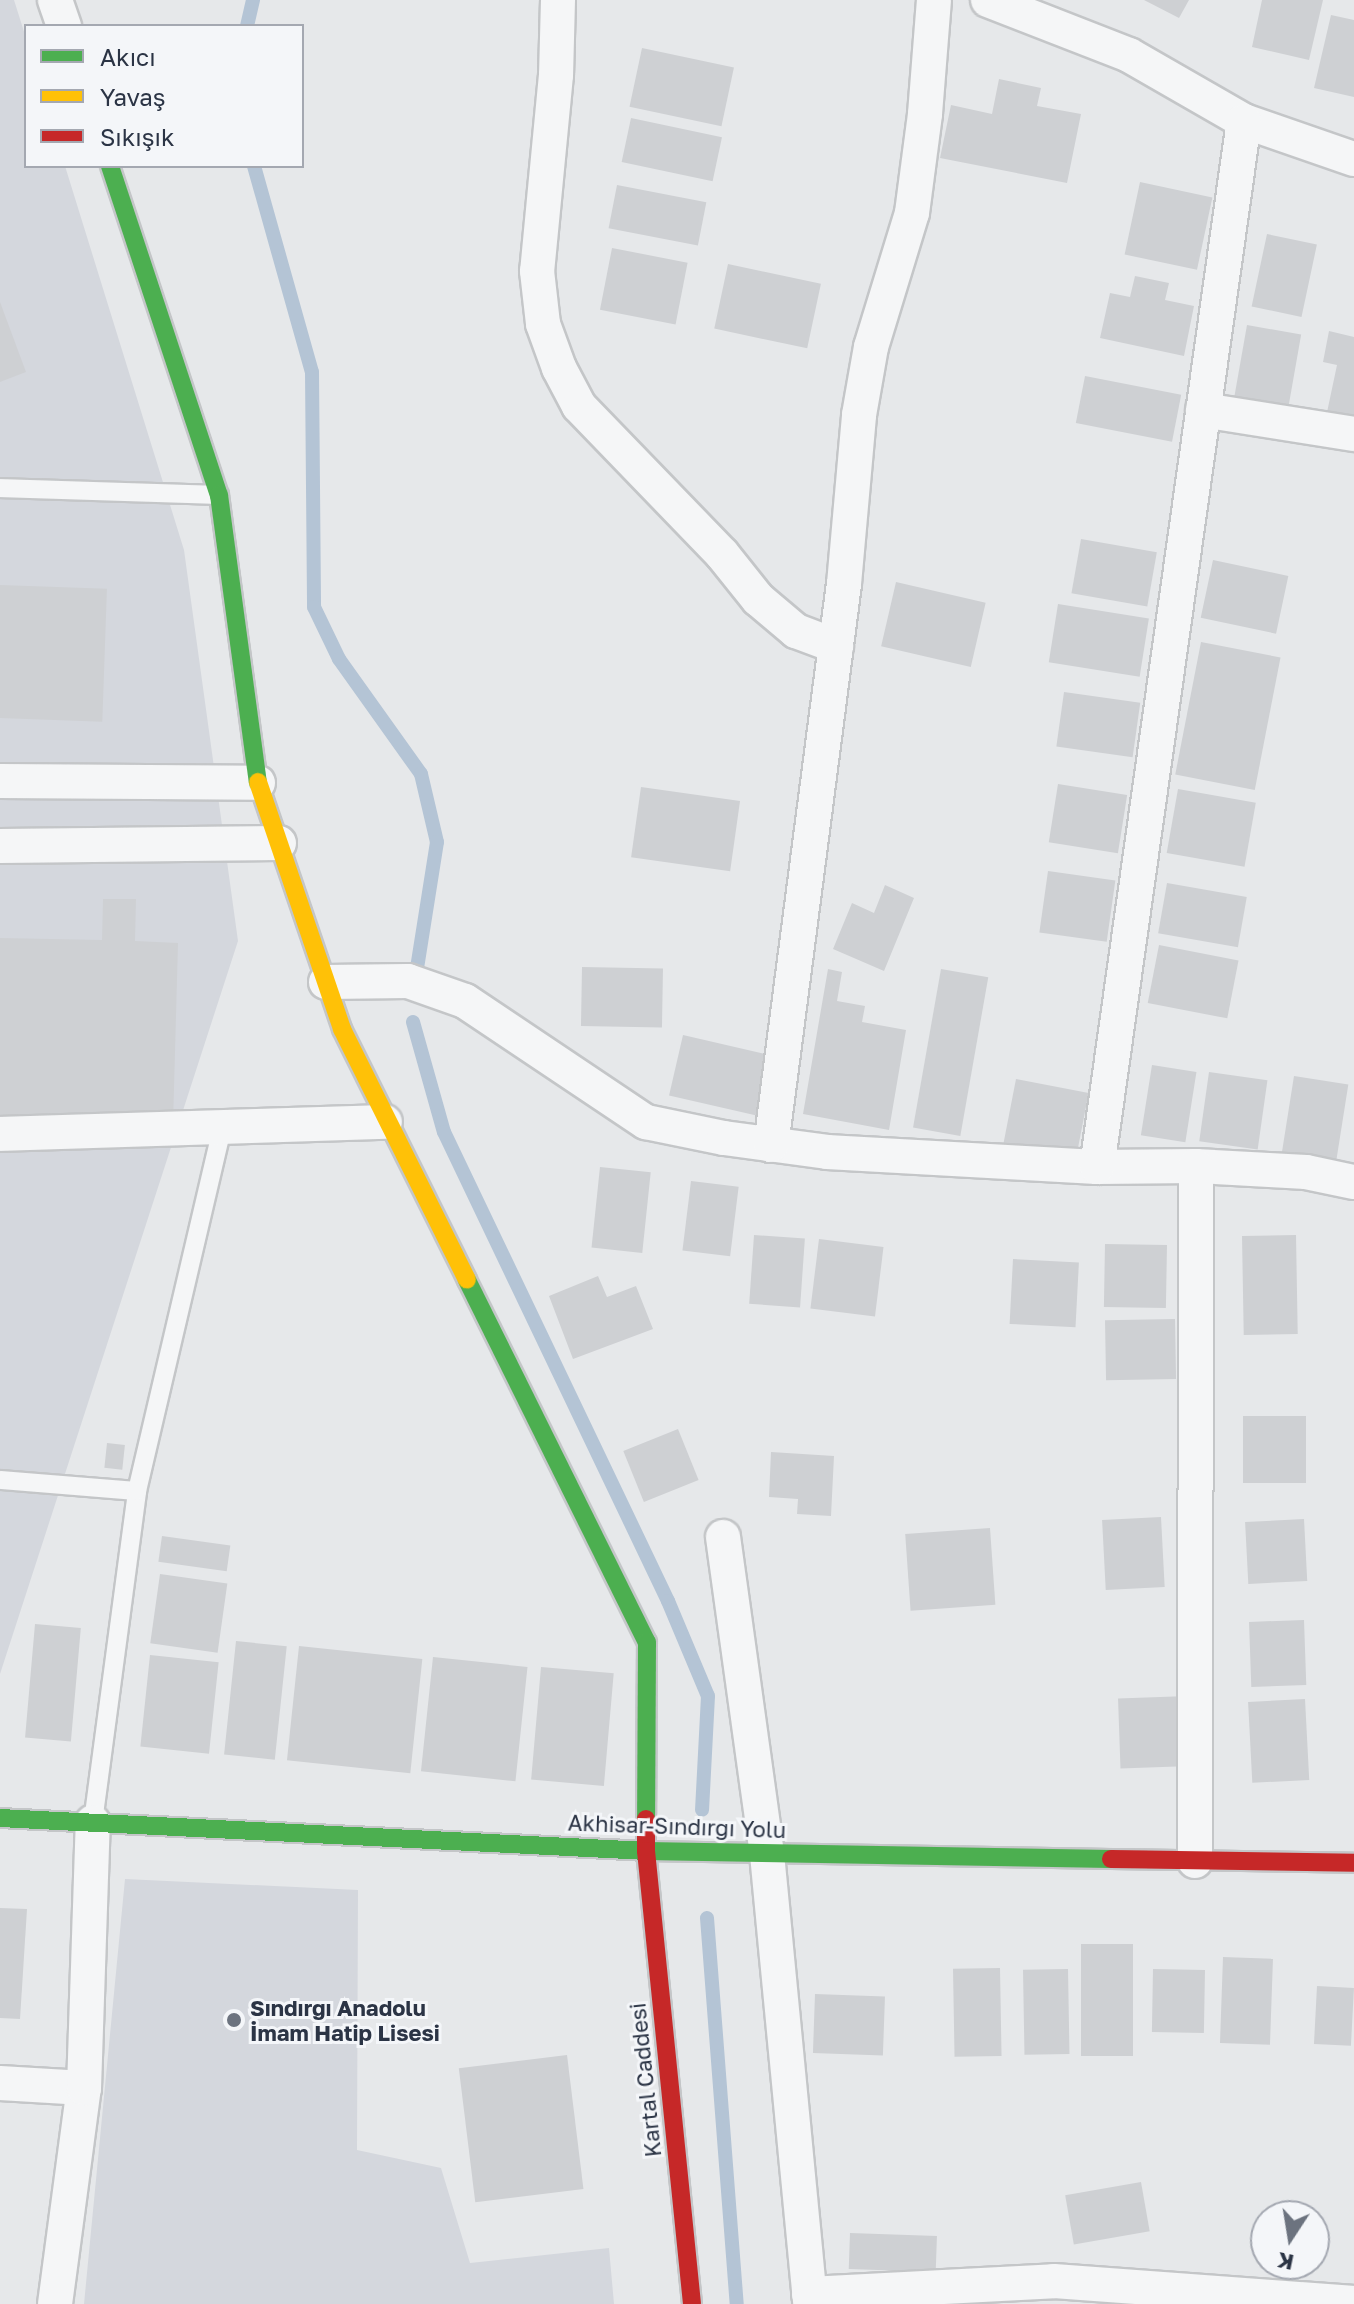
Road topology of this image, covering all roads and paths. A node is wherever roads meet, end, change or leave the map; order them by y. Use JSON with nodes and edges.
{"nodes":[{"id":1,"x":55,"y":0,"type":"edge"},
{"id":2,"x":558,"y":0,"type":"edge"},
{"id":3,"x":934,"y":0,"type":"edge"},
{"id":4,"x":988,"y":0,"type":"edge"},
{"id":5,"x":63,"y":24,"type":"edge"},
{"id":6,"x":1244,"y":121,"type":"junction"},
{"id":7,"x":1354,"y":159,"type":"edge"},
{"id":8,"x":111,"y":168,"type":"edge"},
{"id":9,"x":1203,"y":410,"type":"junction"},
{"id":10,"x":1354,"y":434,"type":"edge"},
{"id":11,"x":0,"y":488,"type":"edge"},
{"id":12,"x":219,"y":495,"type":"junction"},
{"id":13,"x":836,"y":646,"type":"junction"},
{"id":14,"x":0,"y":781,"type":"edge"},
{"id":15,"x":258,"y":783,"type":"junction"},
{"id":16,"x":279,"y":843,"type":"junction"},
{"id":17,"x":0,"y":846,"type":"edge"},
{"id":18,"x":326,"y":982,"type":"junction"},
{"id":19,"x":385,"y":1122,"type":"junction"},
{"id":20,"x":222,"y":1129,"type":"junction"},
{"id":21,"x":0,"y":1134,"type":"edge"},
{"id":22,"x":771,"y":1145,"type":"junction"},
{"id":23,"x":1196,"y":1166,"type":"junction"},
{"id":24,"x":1097,"y":1167,"type":"junction"},
{"id":25,"x":1354,"y":1182,"type":"edge"},
{"id":26,"x":0,"y":1480,"type":"edge"},
{"id":27,"x":137,"y":1491,"type":"junction"},
{"id":28,"x":723,"y":1537,"type":"dead end"},
{"id":29,"x":0,"y":1818,"type":"edge"},
{"id":30,"x":93,"y":1822,"type":"junction"},
{"id":31,"x":646,"y":1851,"type":"junction"},
{"id":32,"x":767,"y":1854,"type":"junction"},
{"id":33,"x":1195,"y":1861,"type":"junction"},
{"id":34,"x":1354,"y":1863,"type":"edge"},
{"id":35,"x":0,"y":2083,"type":"edge"},
{"id":36,"x":84,"y":2088,"type":"junction"},
{"id":37,"x":810,"y":2299,"type":"edge"},
{"id":38,"x":1354,"y":2303,"type":"edge"},
{"id":39,"x":55,"y":2304,"type":"edge"},
{"id":40,"x":692,"y":2304,"type":"edge"}],
"edges":[{"from":1,"to":5,"type":"street"},
{"from":2,"to":13,"type":"street"},
{"from":3,"to":13,"type":"street"},
{"from":4,"to":6,"type":"street"},
{"from":6,"to":7,"type":"street"},
{"from":6,"to":9,"type":"street"},
{"from":8,"to":12,"type":"street","name":"Kartal Caddesi"},
{"from":9,"to":10,"type":"street"},
{"from":9,"to":24,"type":"street"},
{"from":11,"to":12,"type":"lane"},
{"from":12,"to":15,"type":"street","name":"Kartal Caddesi"},
{"from":13,"to":22,"type":"street"},
{"from":14,"to":15,"type":"street"},
{"from":15,"to":16,"type":"street","name":"Kartal Caddesi"},
{"from":16,"to":17,"type":"street"},
{"from":16,"to":18,"type":"street","name":"Kartal Caddesi"},
{"from":18,"to":19,"type":"street","name":"Kartal Caddesi"},
{"from":18,"to":22,"type":"street"},
{"from":19,"to":20,"type":"street"},
{"from":19,"to":31,"type":"street","name":"Kartal Caddesi"},
{"from":20,"to":21,"type":"street"},
{"from":20,"to":27,"type":"lane"},
{"from":22,"to":24,"type":"street"},
{"from":23,"to":24,"type":"street"},
{"from":23,"to":25,"type":"street"},
{"from":23,"to":33,"type":"street"},
{"from":26,"to":27,"type":"lane"},
{"from":27,"to":30,"type":"lane"},
{"from":28,"to":32,"type":"street"},
{"from":29,"to":30,"type":"street","name":"Akhisar-Sındırgı Yolu"},
{"from":30,"to":31,"type":"street","name":"Akhisar-Sındırgı Yolu"},
{"from":30,"to":36,"type":"street"},
{"from":31,"to":32,"type":"street","name":"Akhisar-Sındırgı Yolu"},
{"from":31,"to":40,"type":"street","name":"Kartal Caddesi"},
{"from":32,"to":33,"type":"street","name":"Akhisar-Sındırgı Yolu"},
{"from":32,"to":37,"type":"street"},
{"from":33,"to":34,"type":"street","name":"Akhisar-Sındırgı Yolu"},
{"from":35,"to":36,"type":"street"},
{"from":36,"to":39,"type":"street"},
{"from":37,"to":38,"type":"street"}]}
